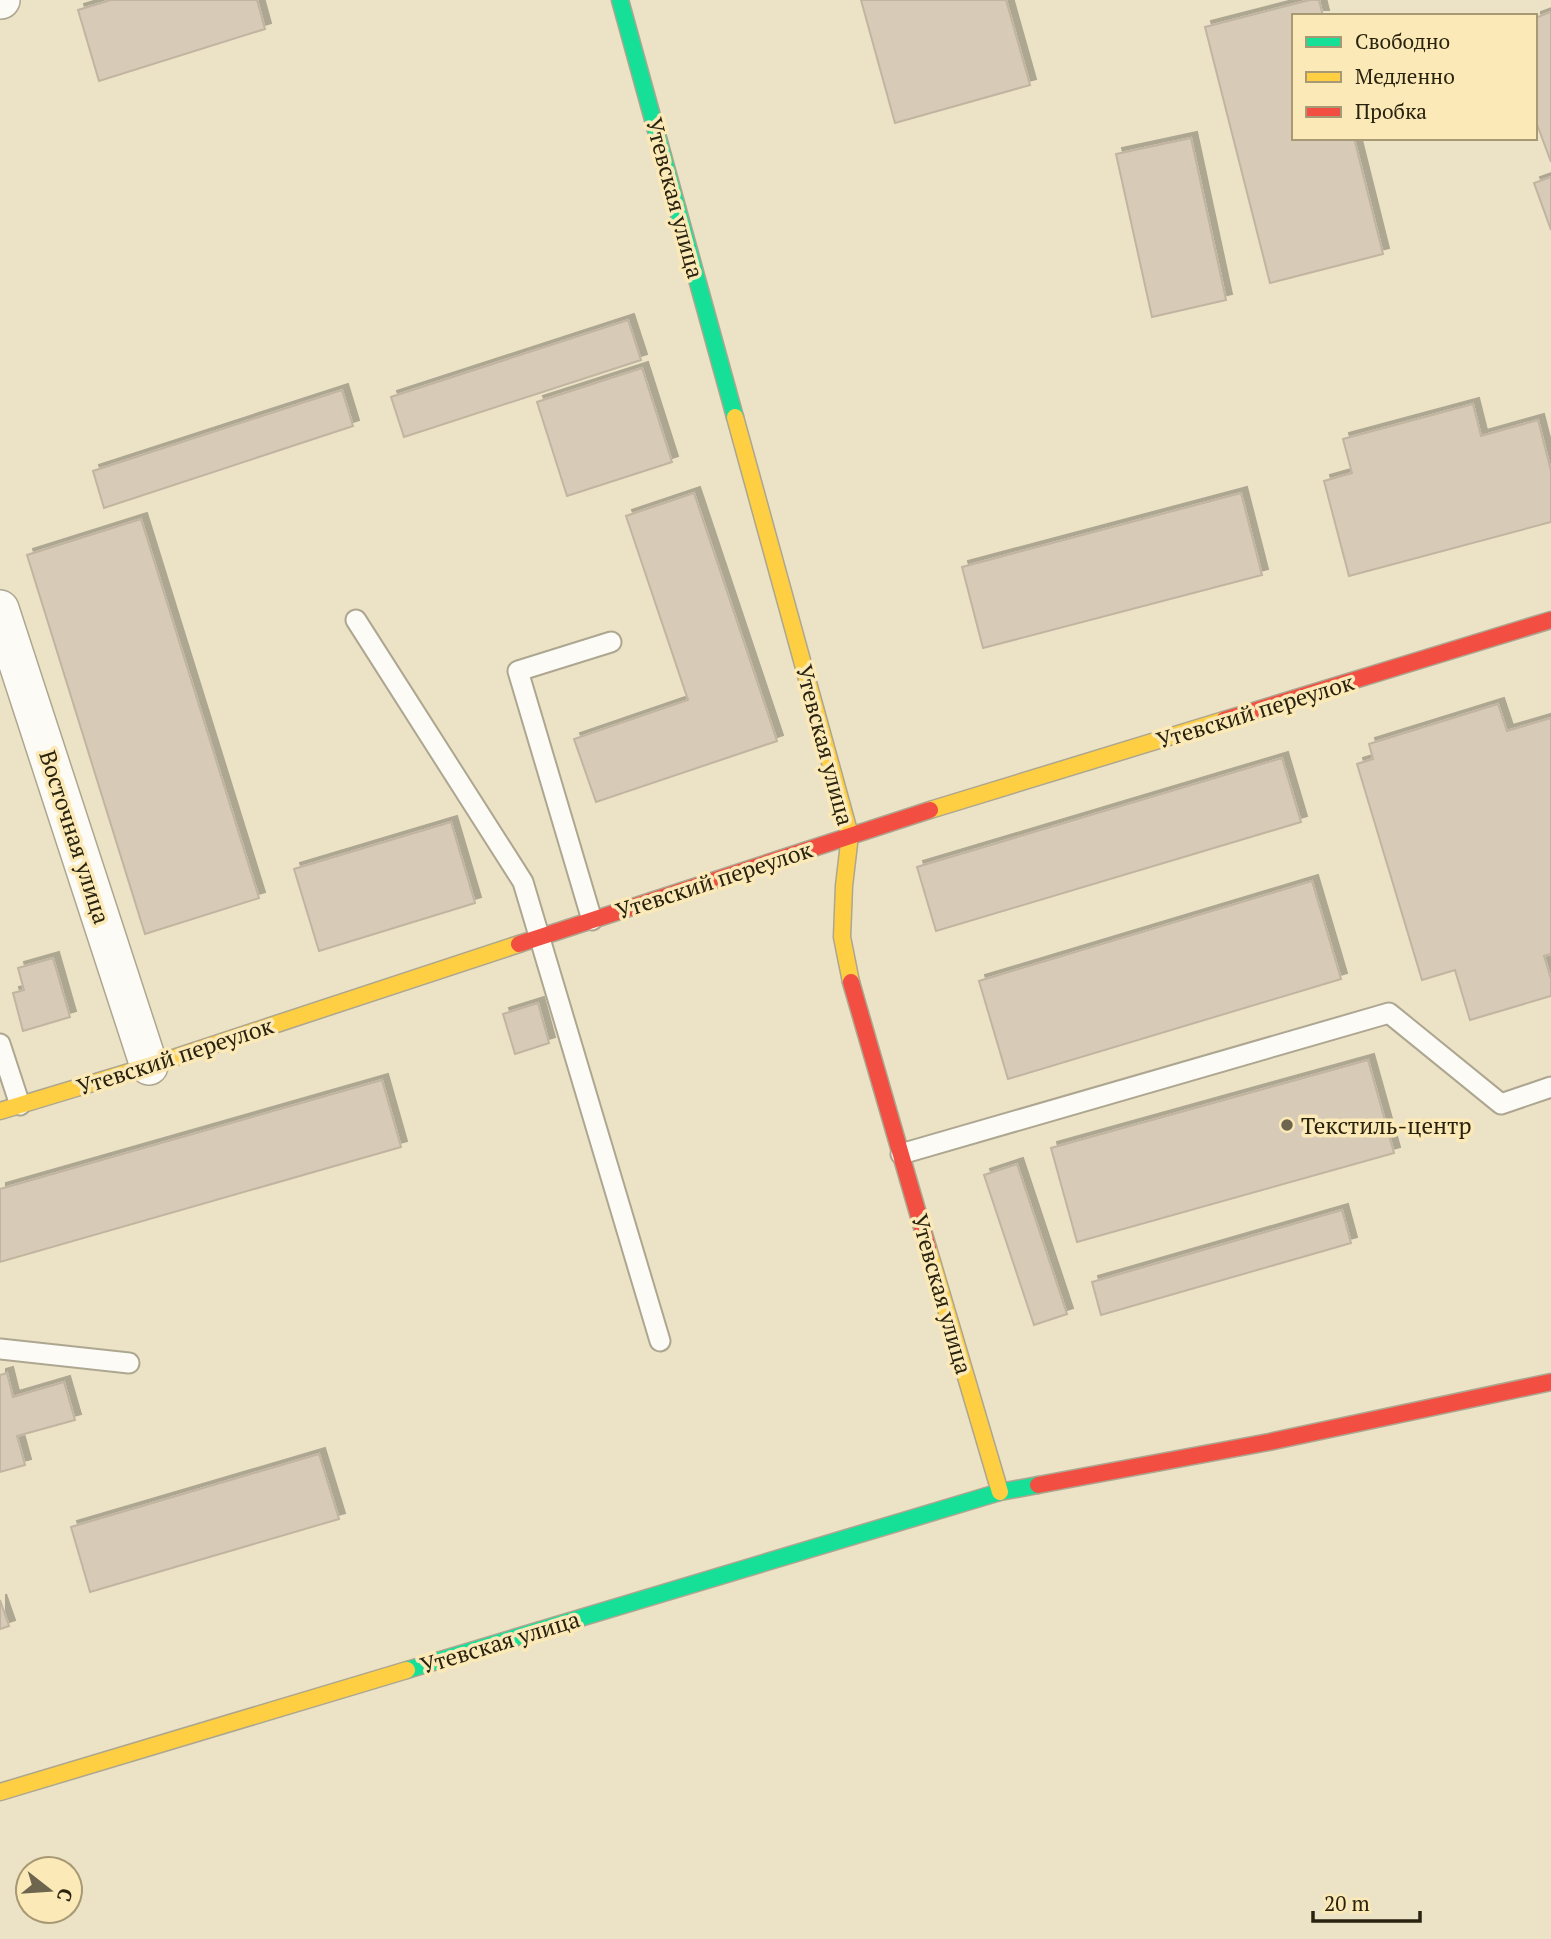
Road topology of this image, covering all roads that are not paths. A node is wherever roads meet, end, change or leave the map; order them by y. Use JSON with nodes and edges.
{"nodes":[{"id":1,"x":620,"y":0,"type":"edge"},
{"id":2,"x":0,"y":609,"type":"edge"},
{"id":3,"x":356,"y":620,"type":"dead end"},
{"id":4,"x":1551,"y":620,"type":"edge"},
{"id":5,"x":611,"y":642,"type":"dead end"},
{"id":6,"x":850,"y":835,"type":"junction"},
{"id":7,"x":592,"y":920,"type":"junction"},
{"id":8,"x":538,"y":938,"type":"junction"},
{"id":9,"x":0,"y":1044,"type":"edge"},
{"id":10,"x":149,"y":1066,"type":"junction"},
{"id":11,"x":1551,"y":1087,"type":"edge"},
{"id":12,"x":20,"y":1105,"type":"junction"},
{"id":13,"x":0,"y":1111,"type":"edge"},
{"id":14,"x":901,"y":1154,"type":"junction"},
{"id":15,"x":660,"y":1341,"type":"dead end"},
{"id":16,"x":0,"y":1349,"type":"edge"},
{"id":17,"x":129,"y":1363,"type":"dead end"},
{"id":18,"x":1551,"y":1382,"type":"edge"},
{"id":19,"x":1000,"y":1492,"type":"junction"},
{"id":20,"x":0,"y":1791,"type":"edge"}],
"edges":[{"from":1,"to":6,"type":"street","name":"Утевская улица"},
{"from":2,"to":10,"type":"street","name":"Восточная улица"},
{"from":3,"to":8,"type":"lane"},
{"from":4,"to":6,"type":"street","name":"Утевский переулок"},
{"from":5,"to":7,"type":"lane"},
{"from":6,"to":7,"type":"street","name":"Утевский переулок"},
{"from":6,"to":14,"type":"street","name":"Утевская улица"},
{"from":7,"to":8,"type":"street","name":"Утевский переулок"},
{"from":8,"to":10,"type":"street","name":"Утевский переулок"},
{"from":8,"to":15,"type":"lane"},
{"from":9,"to":12,"type":"lane"},
{"from":10,"to":12,"type":"street","name":"Утевский переулок"},
{"from":11,"to":14,"type":"lane"},
{"from":12,"to":13,"type":"street","name":"Утевский переулок"},
{"from":14,"to":19,"type":"street","name":"Утевская улица"},
{"from":16,"to":17,"type":"lane"},
{"from":18,"to":19,"type":"street","name":"Утевская улица"},
{"from":19,"to":20,"type":"street","name":"Утевская улица"}]}
